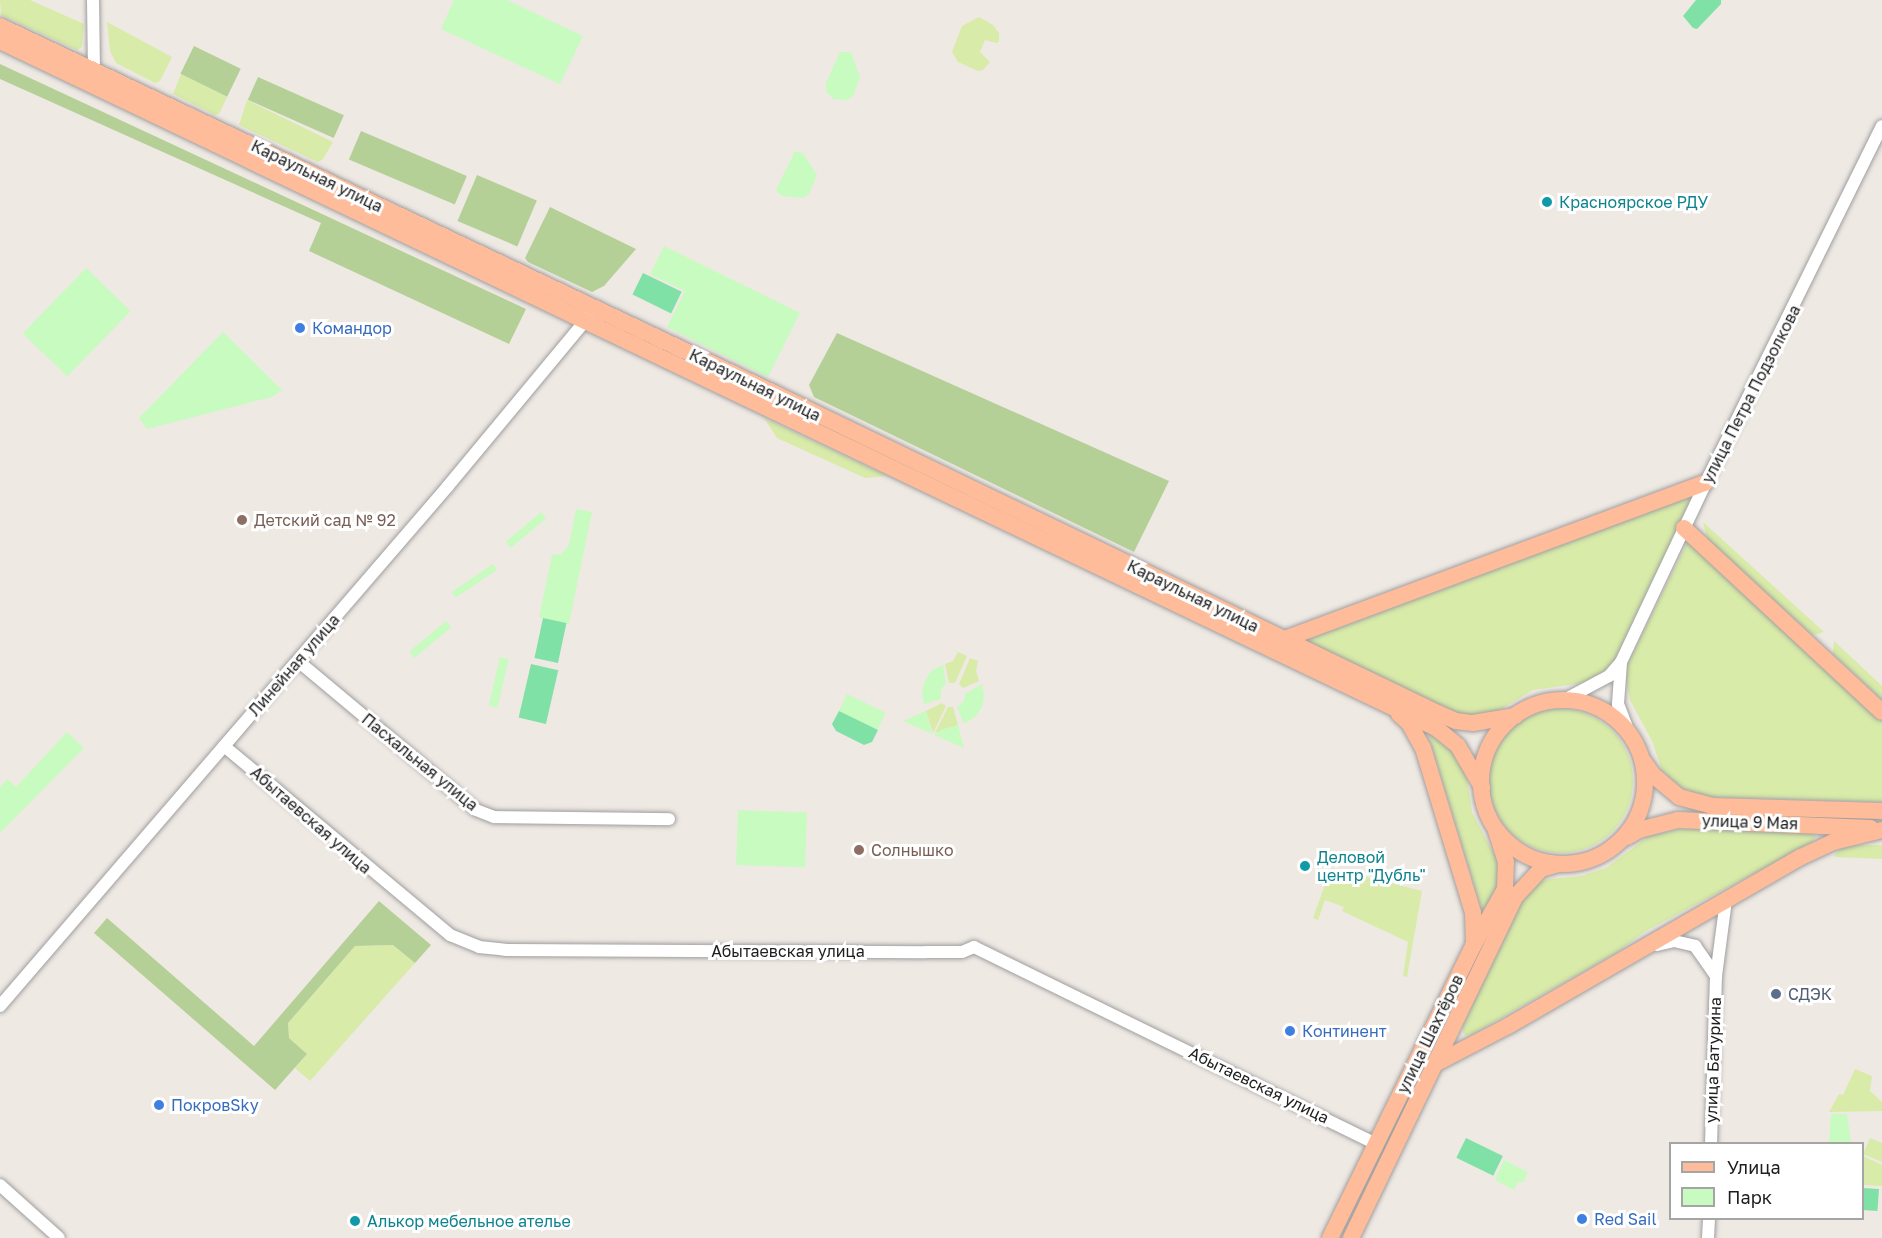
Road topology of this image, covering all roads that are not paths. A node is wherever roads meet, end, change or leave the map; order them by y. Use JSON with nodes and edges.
{"nodes":[{"id":1,"x":93,"y":0,"type":"edge"},
{"id":2,"x":0,"y":26,"type":"edge"},
{"id":3,"x":0,"y":41,"type":"edge"},
{"id":4,"x":94,"y":69,"type":"junction"},
{"id":5,"x":1882,"y":126,"type":"edge"},
{"id":6,"x":590,"y":315,"type":"junction"},
{"id":7,"x":1706,"y":482,"type":"junction"},
{"id":8,"x":1684,"y":528,"type":"junction"},
{"id":9,"x":1282,"y":640,"type":"junction"},
{"id":10,"x":298,"y":661,"type":"junction"},
{"id":11,"x":1622,"y":662,"type":"junction"},
{"id":12,"x":1564,"y":700,"type":"junction"},
{"id":13,"x":1384,"y":704,"type":"junction"},
{"id":14,"x":1882,"y":712,"type":"edge"},
{"id":15,"x":1515,"y":716,"type":"junction"},
{"id":16,"x":1629,"y":733,"type":"junction"},
{"id":17,"x":224,"y":746,"type":"junction"},
{"id":18,"x":1643,"y":761,"type":"junction"},
{"id":19,"x":1482,"y":787,"type":"junction"},
{"id":20,"x":1882,"y":811,"type":"edge"},
{"id":21,"x":669,"y":819,"type":"dead end"},
{"id":22,"x":1495,"y":827,"type":"junction"},
{"id":23,"x":1882,"y":829,"type":"edge"},
{"id":24,"x":1621,"y":841,"type":"junction"},
{"id":25,"x":1559,"y":864,"type":"junction"},
{"id":26,"x":1726,"y":900,"type":"junction"},
{"id":27,"x":1473,"y":946,"type":"junction"},
{"id":28,"x":1630,"y":955,"type":"junction"},
{"id":29,"x":1716,"y":976,"type":"junction"},
{"id":30,"x":0,"y":1006,"type":"edge"},
{"id":31,"x":1433,"y":1065,"type":"junction"},
{"id":32,"x":1711,"y":1142,"type":"edge"},
{"id":33,"x":1377,"y":1144,"type":"junction"},
{"id":34,"x":0,"y":1185,"type":"edge"},
{"id":35,"x":1709,"y":1220,"type":"edge"},
{"id":36,"x":59,"y":1238,"type":"edge"},
{"id":37,"x":1330,"y":1238,"type":"edge"},
{"id":38,"x":1351,"y":1238,"type":"edge"},
{"id":39,"x":1708,"y":1238,"type":"edge"}],
"edges":[{"from":1,"to":4,"type":"street"},
{"from":2,"to":4,"type":"main road","name":"Караульная улица"},
{"from":3,"to":6,"type":"main road","name":"Караульная улица"},
{"from":4,"to":6,"type":"main road","name":"Караульная улица"},
{"from":5,"to":7,"type":"street","name":"улица Петра Подзолкова"},
{"from":6,"to":9,"type":"main road","name":"Караульная улица"},
{"from":6,"to":10,"type":"street","name":"Линейная улица"},
{"from":6,"to":13,"type":"main road","name":"Караульная улица"},
{"from":7,"to":8,"type":"street","name":"улица Петра Подзолкова"},
{"from":7,"to":9,"type":"main road"},
{"from":8,"to":11,"type":"street","name":"улица Петра Подзолкова"},
{"from":8,"to":14,"type":"main road"},
{"from":9,"to":15,"type":"main road","name":"Караульная улица"},
{"from":10,"to":17,"type":"street","name":"Линейная улица"},
{"from":10,"to":21,"type":"street","name":"Пасхальная улица"},
{"from":11,"to":12,"type":"street","name":"улица Петра Подзолкова"},
{"from":11,"to":16,"type":"street","name":"улица Петра Подзолкова"},
{"from":12,"to":15,"type":"main road"},
{"from":12,"to":16,"type":"main road"},
{"from":13,"to":19,"type":"main road","name":"Караульная улица"},
{"from":13,"to":27,"type":"main road"},
{"from":15,"to":19,"type":"main road"},
{"from":16,"to":18,"type":"main road"},
{"from":17,"to":30,"type":"street","name":"Линейная улица"},
{"from":17,"to":33,"type":"street","name":"Абытаевская улица"},
{"from":18,"to":20,"type":"main road","name":"улица 9 Мая"},
{"from":18,"to":24,"type":"main road"},
{"from":19,"to":22,"type":"main road"},
{"from":22,"to":25,"type":"main road"},
{"from":22,"to":27,"type":"main road","name":"улица Шахтёров"},
{"from":23,"to":24,"type":"main road","name":"улица 9 Мая"},
{"from":23,"to":26,"type":"main road"},
{"from":24,"to":25,"type":"main road"},
{"from":25,"to":31,"type":"main road","name":"улица Шахтёров"},
{"from":26,"to":28,"type":"main road"},
{"from":26,"to":29,"type":"street","name":"улица Батурина"},
{"from":27,"to":33,"type":"main road","name":"улица Шахтёров"},
{"from":28,"to":29,"type":"street"},
{"from":28,"to":31,"type":"main road"},
{"from":29,"to":32,"type":"street","name":"улица Батурина"},
{"from":31,"to":38,"type":"main road","name":"улица Шахтёров"},
{"from":33,"to":37,"type":"main road","name":"улица Шахтёров"},
{"from":34,"to":36,"type":"street"},
{"from":35,"to":39,"type":"street"}]}
